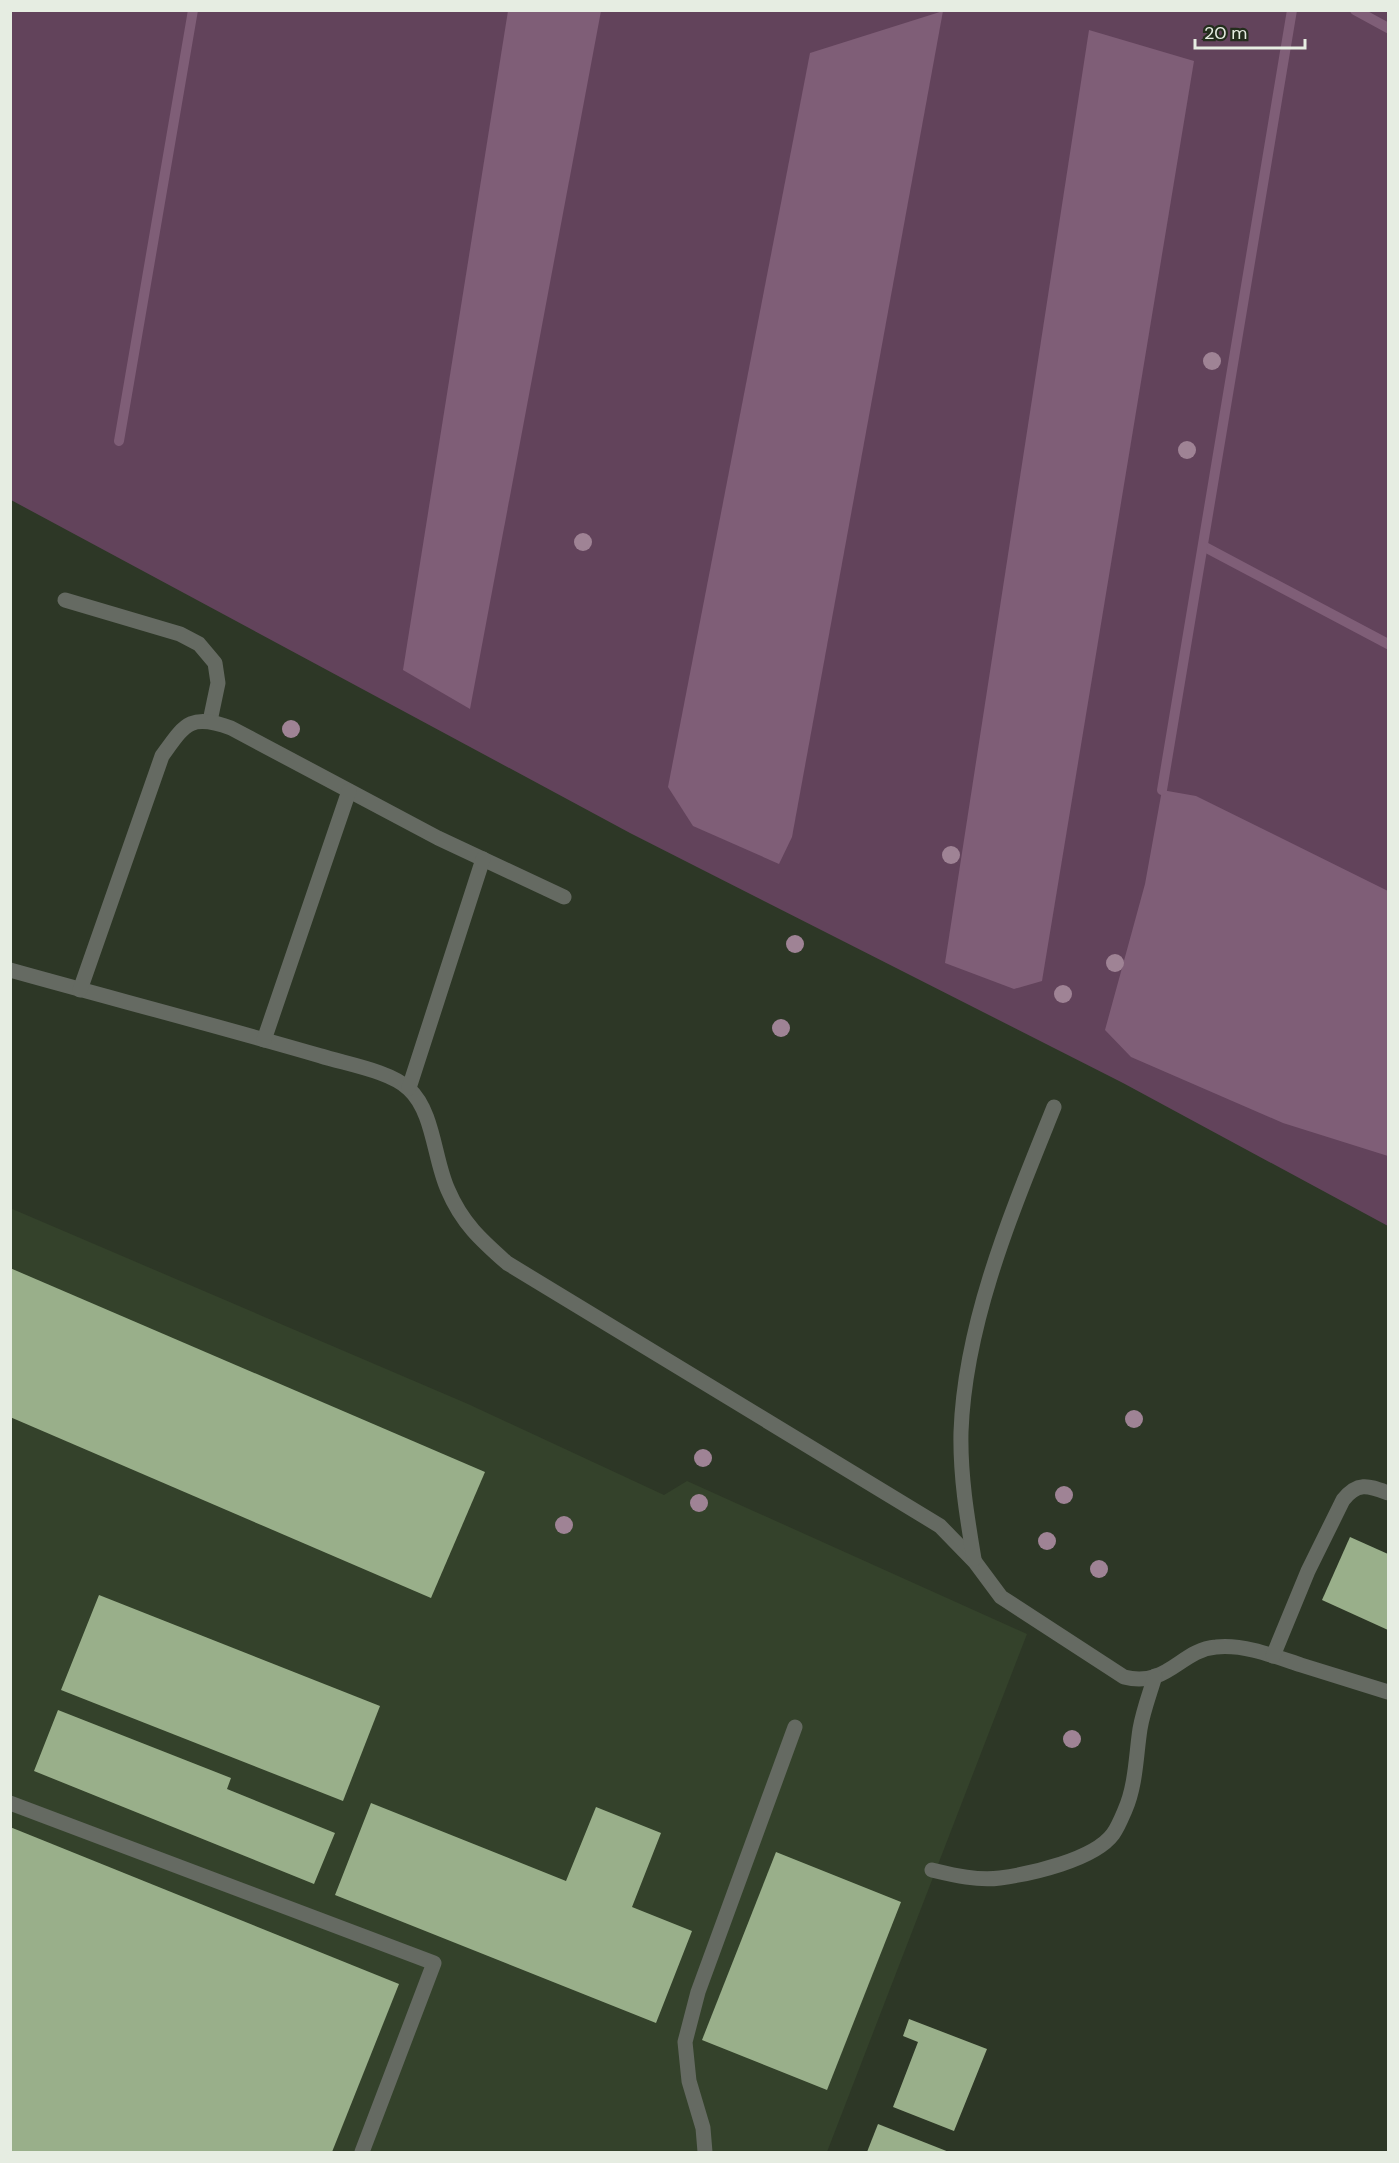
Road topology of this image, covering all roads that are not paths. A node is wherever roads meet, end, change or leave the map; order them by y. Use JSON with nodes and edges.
{"nodes":[{"id":1,"x":65,"y":600,"type":"dead end"},
{"id":2,"x":210,"y":721,"type":"junction"},
{"id":3,"x":349,"y":791,"type":"junction"},
{"id":4,"x":483,"y":859,"type":"junction"},
{"id":5,"x":564,"y":897,"type":"dead end"},
{"id":6,"x":10,"y":970,"type":"edge"},
{"id":7,"x":80,"y":990,"type":"junction"},
{"id":8,"x":264,"y":1040,"type":"junction"},
{"id":9,"x":409,"y":1088,"type":"junction"},
{"id":10,"x":1054,"y":1107,"type":"dead end"},
{"id":11,"x":1389,"y":1493,"type":"edge"},
{"id":12,"x":975,"y":1562,"type":"junction"},
{"id":13,"x":1273,"y":1656,"type":"junction"},
{"id":14,"x":1155,"y":1676,"type":"junction"},
{"id":15,"x":1389,"y":1692,"type":"edge"},
{"id":16,"x":795,"y":1727,"type":"dead end"},
{"id":17,"x":10,"y":1803,"type":"edge"},
{"id":18,"x":932,"y":1870,"type":"dead end"},
{"id":19,"x":362,"y":2152,"type":"edge"},
{"id":20,"x":705,"y":2152,"type":"edge"}],
"edges":[{"from":1,"to":2,"type":"lane"},
{"from":2,"to":3,"type":"lane"},
{"from":2,"to":7,"type":"lane"},
{"from":3,"to":4,"type":"lane"},
{"from":3,"to":8,"type":"lane"},
{"from":4,"to":5,"type":"lane"},
{"from":4,"to":9,"type":"lane"},
{"from":6,"to":7,"type":"lane"},
{"from":7,"to":8,"type":"lane"},
{"from":8,"to":9,"type":"lane"},
{"from":9,"to":12,"type":"lane"},
{"from":10,"to":12,"type":"lane"},
{"from":11,"to":13,"type":"lane"},
{"from":12,"to":14,"type":"lane"},
{"from":13,"to":14,"type":"lane"},
{"from":13,"to":15,"type":"lane"},
{"from":14,"to":18,"type":"lane"},
{"from":16,"to":20,"type":"lane"},
{"from":17,"to":19,"type":"lane"}]}
